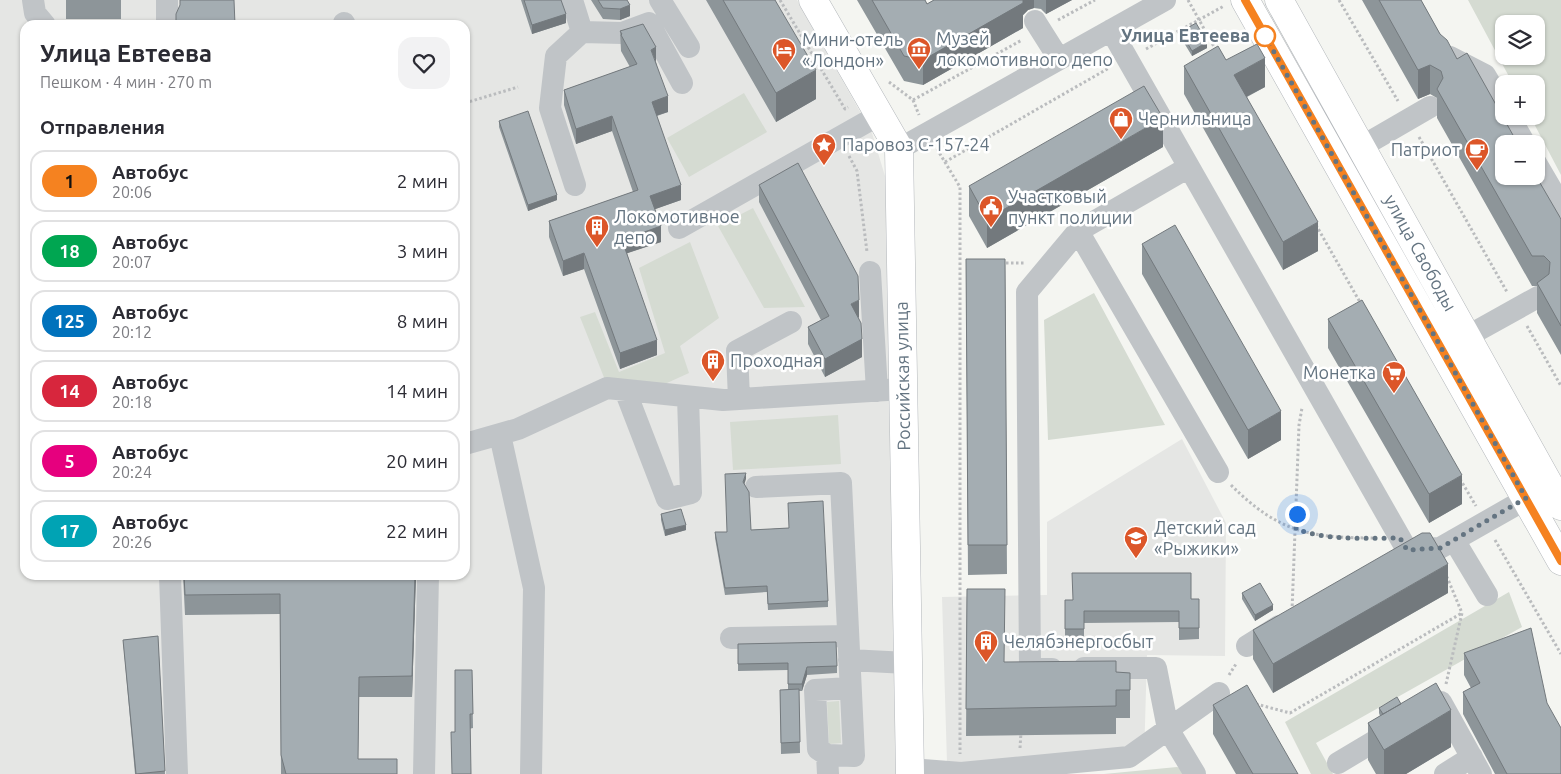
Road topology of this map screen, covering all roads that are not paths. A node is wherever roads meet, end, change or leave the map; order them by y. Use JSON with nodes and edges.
{"nodes":[{"id":1,"x":33,"y":0,"type":"edge"},
{"id":2,"x":167,"y":0,"type":"edge"},
{"id":3,"x":572,"y":0,"type":"edge"},
{"id":4,"x":660,"y":0,"type":"edge"},
{"id":5,"x":813,"y":0,"type":"edge"},
{"id":6,"x":1165,"y":0,"type":"edge"},
{"id":7,"x":1279,"y":0,"type":"edge"},
{"id":8,"x":1237,"y":2,"type":"edge"},
{"id":9,"x":41,"y":20,"type":"edge"},
{"id":10,"x":166,"y":20,"type":"edge"},
{"id":11,"x":1038,"y":25,"type":"road end"},
{"id":12,"x":1111,"y":30,"type":"junction"},
{"id":13,"x":582,"y":32,"type":"junction"},
{"id":14,"x":1442,"y":41,"type":"edge"},
{"id":15,"x":689,"y":47,"type":"dead end"},
{"id":16,"x":1059,"y":59,"type":"junction"},
{"id":17,"x":682,"y":83,"type":"dead end"},
{"id":18,"x":1495,"y":98,"type":"edge"},
{"id":19,"x":1430,"y":107,"type":"dead end"},
{"id":20,"x":879,"y":115,"type":"junction"},
{"id":21,"x":1361,"y":146,"type":"junction"},
{"id":22,"x":899,"y":149,"type":"junction"},
{"id":23,"x":1189,"y":167,"type":"junction"},
{"id":24,"x":1545,"y":179,"type":"edge"},
{"id":25,"x":575,"y":185,"type":"dead end"},
{"id":26,"x":1561,"y":206,"type":"edge"},
{"id":27,"x":679,"y":228,"type":"dead end"},
{"id":28,"x":1078,"y":231,"type":"junction"},
{"id":29,"x":870,"y":272,"type":"road end"},
{"id":30,"x":1538,"y":297,"type":"edge"},
{"id":31,"x":791,"y":322,"type":"dead end"},
{"id":32,"x":1466,"y":337,"type":"junction"},
{"id":33,"x":625,"y":390,"type":"junction"},
{"id":34,"x":890,"y":390,"type":"junction"},
{"id":35,"x":688,"y":397,"type":"junction"},
{"id":36,"x":739,"y":399,"type":"junction"},
{"id":37,"x":500,"y":435,"type":"junction"},
{"id":38,"x":470,"y":443,"type":"edge"},
{"id":39,"x":1218,"y":472,"type":"road end"},
{"id":40,"x":756,"y":487,"type":"dead end"},
{"id":41,"x":1555,"y":496,"type":"edge"},
{"id":42,"x":1526,"y":498,"type":"junction"},
{"id":43,"x":1454,"y":540,"type":"junction"},
{"id":44,"x":1561,"y":561,"type":"edge"},
{"id":45,"x":170,"y":580,"type":"edge"},
{"id":46,"x":428,"y":580,"type":"edge"},
{"id":47,"x":1487,"y":594,"type":"dead end"},
{"id":48,"x":1296,"y":616,"type":"edge"},
{"id":49,"x":848,"y":636,"type":"junction"},
{"id":50,"x":731,"y":638,"type":"dead end"},
{"id":51,"x":1247,"y":646,"type":"road end"},
{"id":52,"x":849,"y":660,"type":"junction"},
{"id":53,"x":907,"y":663,"type":"junction"},
{"id":54,"x":850,"y":688,"type":"junction"},
{"id":55,"x":1219,"y":693,"type":"road end"},
{"id":56,"x":1168,"y":729,"type":"junction"},
{"id":57,"x":1338,"y":763,"type":"dead end"},
{"id":58,"x":828,"y":765,"type":"edge"},
{"id":59,"x":1476,"y":766,"type":"edge"},
{"id":60,"x":910,"y":772,"type":"edge"},
{"id":61,"x":960,"y":773,"type":"edge"},
{"id":62,"x":176,"y":774,"type":"edge"},
{"id":63,"x":424,"y":774,"type":"edge"},
{"id":64,"x":532,"y":774,"type":"edge"},
{"id":65,"x":1195,"y":774,"type":"edge"},
{"id":66,"x":1445,"y":774,"type":"edge"}],
"edges":[{"from":1,"to":9,"type":"street"},
{"from":2,"to":10,"type":"street"},
{"from":3,"to":13,"type":"street"},
{"from":4,"to":15,"type":"street"},
{"from":5,"to":20,"type":"main road","name":"Российская улица"},
{"from":6,"to":12,"type":"street"},
{"from":7,"to":21,"type":"main road","name":"улица Свободы"},
{"from":8,"to":42,"type":"main road","name":"улица Свободы"},
{"from":11,"to":16,"type":"street"},
{"from":12,"to":16,"type":"street"},
{"from":12,"to":23,"type":"street"},
{"from":13,"to":17,"type":"street"},
{"from":13,"to":25,"type":"street"},
{"from":14,"to":18,"type":"street"},
{"from":16,"to":22,"type":"street"},
{"from":19,"to":21,"type":"street"},
{"from":20,"to":22,"type":"main road","name":"Российская улица"},
{"from":20,"to":27,"type":"street"},
{"from":21,"to":32,"type":"main road","name":"улица Свободы"},
{"from":22,"to":34,"type":"main road","name":"Российская улица"},
{"from":23,"to":28,"type":"street"},
{"from":23,"to":43,"type":"street"},
{"from":24,"to":26,"type":"street"},
{"from":28,"to":39,"type":"street"},
{"from":28,"to":56,"type":"street"},
{"from":29,"to":34,"type":"street"},
{"from":30,"to":32,"type":"street"},
{"from":31,"to":36,"type":"street"},
{"from":32,"to":41,"type":"main road","name":"улица Свободы"},
{"from":33,"to":35,"type":"street"},
{"from":33,"to":35,"type":"street"},
{"from":33,"to":37,"type":"street"},
{"from":34,"to":36,"type":"street"},
{"from":34,"to":53,"type":"main road","name":"Российская улица"},
{"from":35,"to":36,"type":"street"},
{"from":37,"to":38,"type":"street"},
{"from":37,"to":64,"type":"street"},
{"from":40,"to":49,"type":"street"},
{"from":41,"to":42,"type":"street"},
{"from":42,"to":43,"type":"street"},
{"from":42,"to":44,"type":"main road","name":"улица Свободы"},
{"from":43,"to":47,"type":"street"},
{"from":45,"to":62,"type":"street"},
{"from":46,"to":63,"type":"street"},
{"from":48,"to":51,"type":"street"},
{"from":49,"to":50,"type":"street"},
{"from":49,"to":52,"type":"street"},
{"from":52,"to":53,"type":"street"},
{"from":52,"to":54,"type":"street"},
{"from":53,"to":60,"type":"main road","name":"Российская улица"},
{"from":54,"to":58,"type":"street"},
{"from":54,"to":58,"type":"street"},
{"from":55,"to":56,"type":"street"},
{"from":56,"to":61,"type":"street"},
{"from":56,"to":65,"type":"street"},
{"from":57,"to":59,"type":"street"},
{"from":59,"to":66,"type":"street"},
{"from":60,"to":61,"type":"street"}]}
